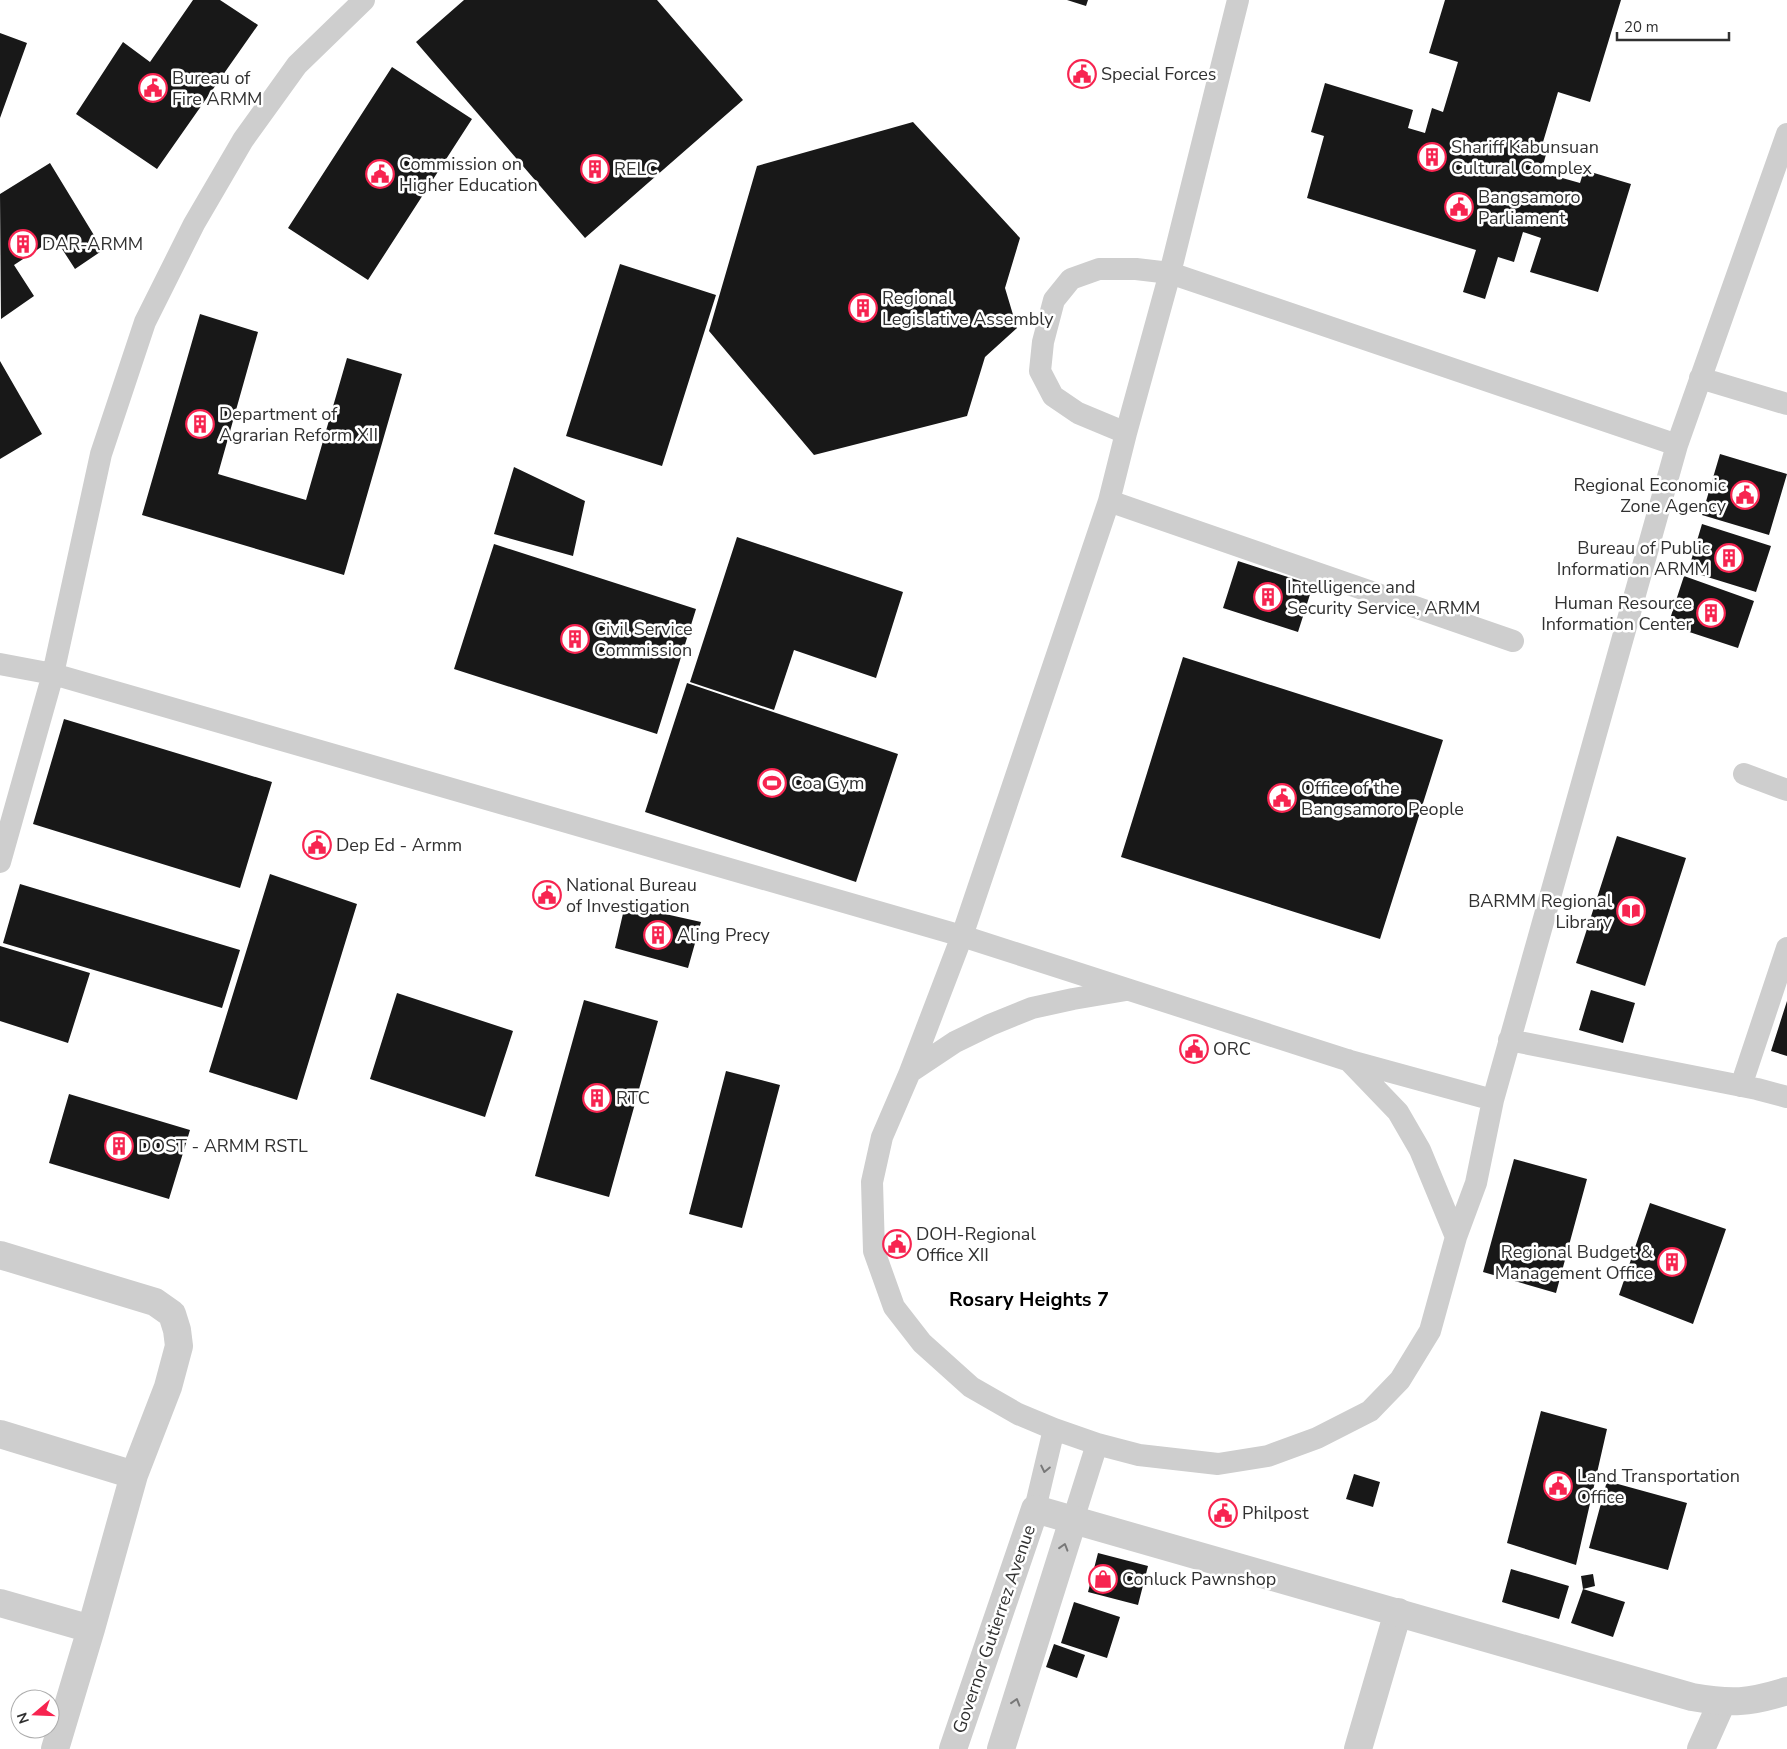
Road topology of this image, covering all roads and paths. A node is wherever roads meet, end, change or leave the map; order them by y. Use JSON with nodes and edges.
{"nodes":[{"id":1,"x":364,"y":0,"type":"edge"},
{"id":2,"x":1238,"y":0,"type":"edge"},
{"id":3,"x":1787,"y":134,"type":"edge"},
{"id":4,"x":1170,"y":273,"type":"junction"},
{"id":5,"x":1700,"y":378,"type":"junction"},
{"id":6,"x":1787,"y":404,"type":"edge"},
{"id":7,"x":1126,"y":433,"type":"junction"},
{"id":8,"x":1677,"y":445,"type":"junction"},
{"id":9,"x":1109,"y":501,"type":"junction"},
{"id":10,"x":1513,"y":641,"type":"dead end"},
{"id":11,"x":0,"y":664,"type":"edge"},
{"id":12,"x":53,"y":674,"type":"junction"},
{"id":13,"x":1744,"y":774,"type":"dead end"},
{"id":14,"x":1787,"y":790,"type":"edge"},
{"id":15,"x":0,"y":862,"type":"edge"},
{"id":16,"x":962,"y":936,"type":"junction"},
{"id":17,"x":1787,"y":948,"type":"edge"},
{"id":18,"x":1129,"y":989,"type":"junction"},
{"id":19,"x":1509,"y":1040,"type":"junction"},
{"id":20,"x":1347,"y":1060,"type":"junction"},
{"id":21,"x":910,"y":1072,"type":"junction"},
{"id":22,"x":1741,"y":1086,"type":"junction"},
{"id":23,"x":1787,"y":1098,"type":"edge"},
{"id":24,"x":1493,"y":1100,"type":"junction"},
{"id":25,"x":1456,"y":1237,"type":"junction"},
{"id":26,"x":0,"y":1255,"type":"edge"},
{"id":27,"x":1054,"y":1429,"type":"junction"},
{"id":28,"x":0,"y":1434,"type":"edge"},
{"id":29,"x":1098,"y":1444,"type":"junction"},
{"id":30,"x":134,"y":1475,"type":"junction"},
{"id":31,"x":1035,"y":1509,"type":"junction"},
{"id":32,"x":1072,"y":1520,"type":"junction"},
{"id":33,"x":0,"y":1603,"type":"edge"},
{"id":34,"x":1398,"y":1612,"type":"junction"},
{"id":35,"x":91,"y":1630,"type":"junction"},
{"id":36,"x":1787,"y":1690,"type":"edge"},
{"id":37,"x":1722,"y":1702,"type":"junction"},
{"id":38,"x":55,"y":1749,"type":"edge"},
{"id":39,"x":953,"y":1749,"type":"edge"},
{"id":40,"x":1001,"y":1749,"type":"edge"},
{"id":41,"x":1358,"y":1749,"type":"edge"},
{"id":42,"x":1701,"y":1749,"type":"edge"}],
"edges":[{"from":1,"to":12,"type":"lane"},
{"from":2,"to":4,"type":"lane"},
{"from":3,"to":5,"type":"lane"},
{"from":4,"to":7,"type":"lane"},
{"from":4,"to":7,"type":"lane"},
{"from":4,"to":8,"type":"lane"},
{"from":5,"to":6,"type":"lane"},
{"from":5,"to":8,"type":"lane"},
{"from":7,"to":9,"type":"lane"},
{"from":8,"to":19,"type":"lane"},
{"from":9,"to":10,"type":"lane"},
{"from":9,"to":16,"type":"lane"},
{"from":11,"to":12,"type":"lane"},
{"from":12,"to":15,"type":"lane"},
{"from":12,"to":16,"type":"lane"},
{"from":13,"to":14,"type":"lane"},
{"from":16,"to":18,"type":"lane"},
{"from":16,"to":21,"type":"lane"},
{"from":17,"to":22,"type":"lane"},
{"from":18,"to":20,"type":"lane"},
{"from":18,"to":21,"type":"lane"},
{"from":19,"to":22,"type":"lane"},
{"from":19,"to":24,"type":"lane"},
{"from":20,"to":24,"type":"lane"},
{"from":20,"to":25,"type":"lane"},
{"from":21,"to":27,"type":"lane"},
{"from":22,"to":23,"type":"lane"},
{"from":24,"to":25,"type":"lane"},
{"from":25,"to":29,"type":"lane"},
{"from":26,"to":30,"type":"street"},
{"from":27,"to":29,"type":"lane"},
{"from":27,"to":31,"type":"lane","one_way":true},
{"from":28,"to":30,"type":"street"},
{"from":29,"to":32,"type":"lane"},
{"from":30,"to":35,"type":"street"},
{"from":31,"to":32,"type":"street"},
{"from":31,"to":39,"type":"street","name":"Governor Gutierrez Avenue"},
{"from":32,"to":34,"type":"street"},
{"from":40,"to":32,"type":"street","one_way":true},
{"from":33,"to":35,"type":"street"},
{"from":34,"to":37,"type":"street"},
{"from":34,"to":41,"type":"street"},
{"from":35,"to":38,"type":"street"},
{"from":36,"to":37,"type":"street"},
{"from":37,"to":42,"type":"street"}]}
